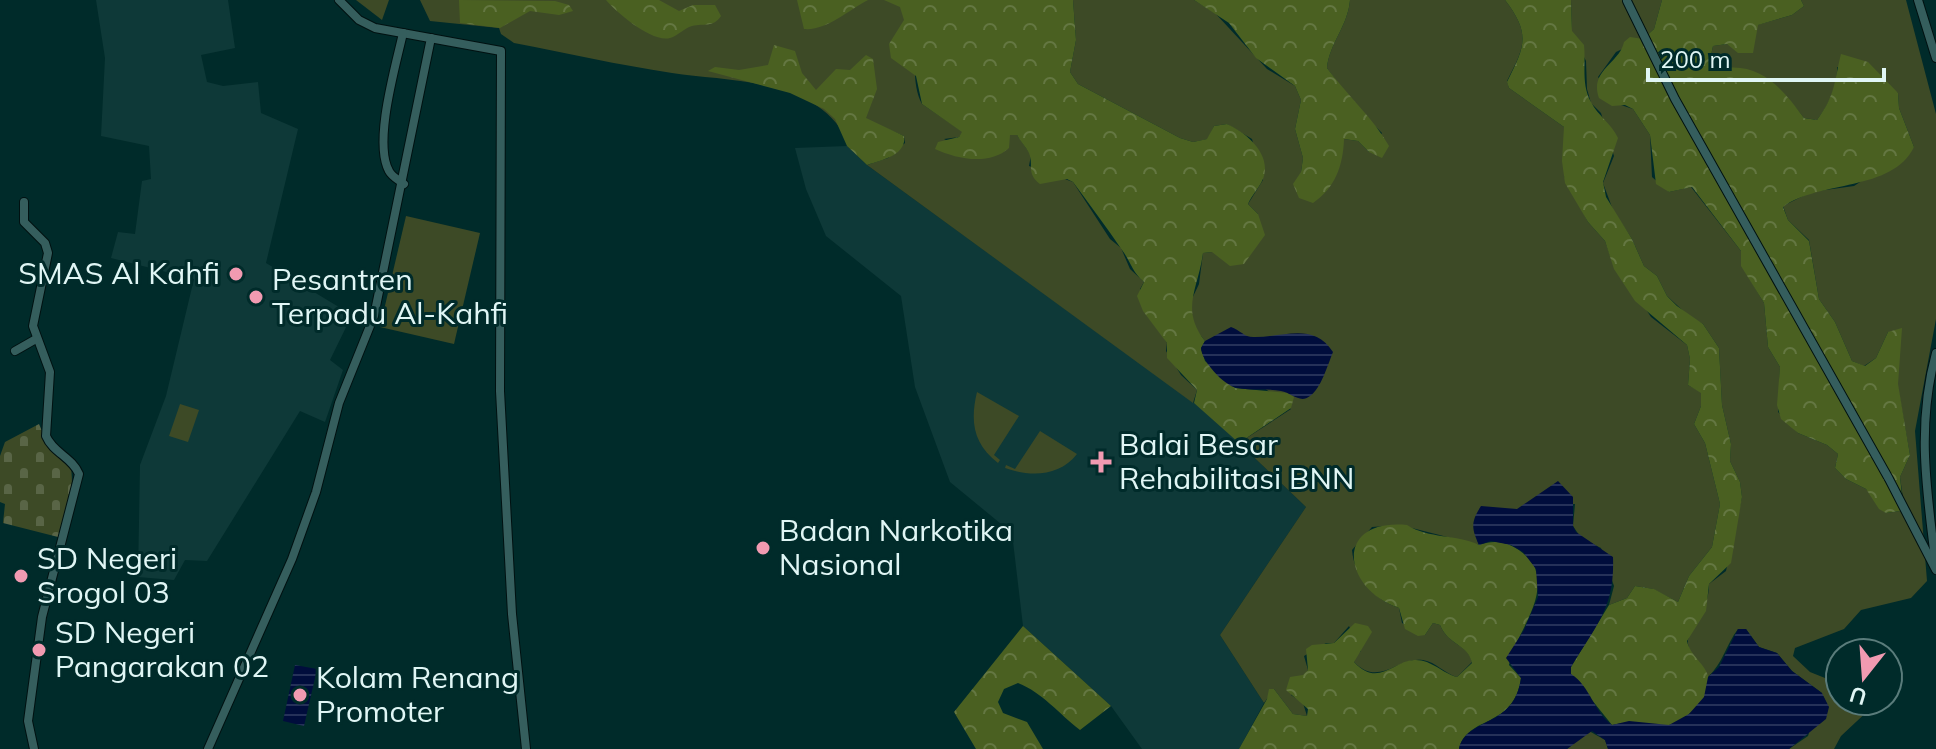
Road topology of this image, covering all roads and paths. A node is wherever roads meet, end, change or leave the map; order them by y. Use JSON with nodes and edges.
{"nodes":[{"id":1,"x":339,"y":0,"type":"edge"},
{"id":2,"x":1918,"y":0,"type":"edge"},
{"id":3,"x":1627,"y":1,"type":"edge"},
{"id":4,"x":1936,"y":20,"type":"edge"},
{"id":5,"x":1926,"y":23,"type":"junction"},
{"id":6,"x":403,"y":33,"type":"junction"},
{"id":7,"x":431,"y":38,"type":"junction"},
{"id":8,"x":1936,"y":58,"type":"edge"},
{"id":9,"x":404,"y":184,"type":"junction"},
{"id":10,"x":24,"y":202,"type":"dead end"},
{"id":11,"x":36,"y":339,"type":"junction"},
{"id":12,"x":15,"y":351,"type":"dead end"},
{"id":13,"x":1936,"y":353,"type":"edge"},
{"id":14,"x":1936,"y":568,"type":"edge"},
{"id":15,"x":34,"y":749,"type":"edge"},
{"id":16,"x":208,"y":749,"type":"edge"},
{"id":17,"x":526,"y":749,"type":"edge"}],
"edges":[{"from":1,"to":6,"type":"street"},
{"from":2,"to":5,"type":"street"},
{"from":3,"to":14,"type":"street"},
{"from":4,"to":5,"type":"street"},
{"from":5,"to":8,"type":"street"},
{"from":6,"to":7,"type":"street"},
{"from":6,"to":9,"type":"street"},
{"from":7,"to":9,"type":"street"},
{"from":7,"to":17,"type":"street"},
{"from":9,"to":16,"type":"street"},
{"from":10,"to":11,"type":"street"},
{"from":11,"to":12,"type":"street"},
{"from":11,"to":15,"type":"street"},
{"from":13,"to":14,"type":"street"}]}
